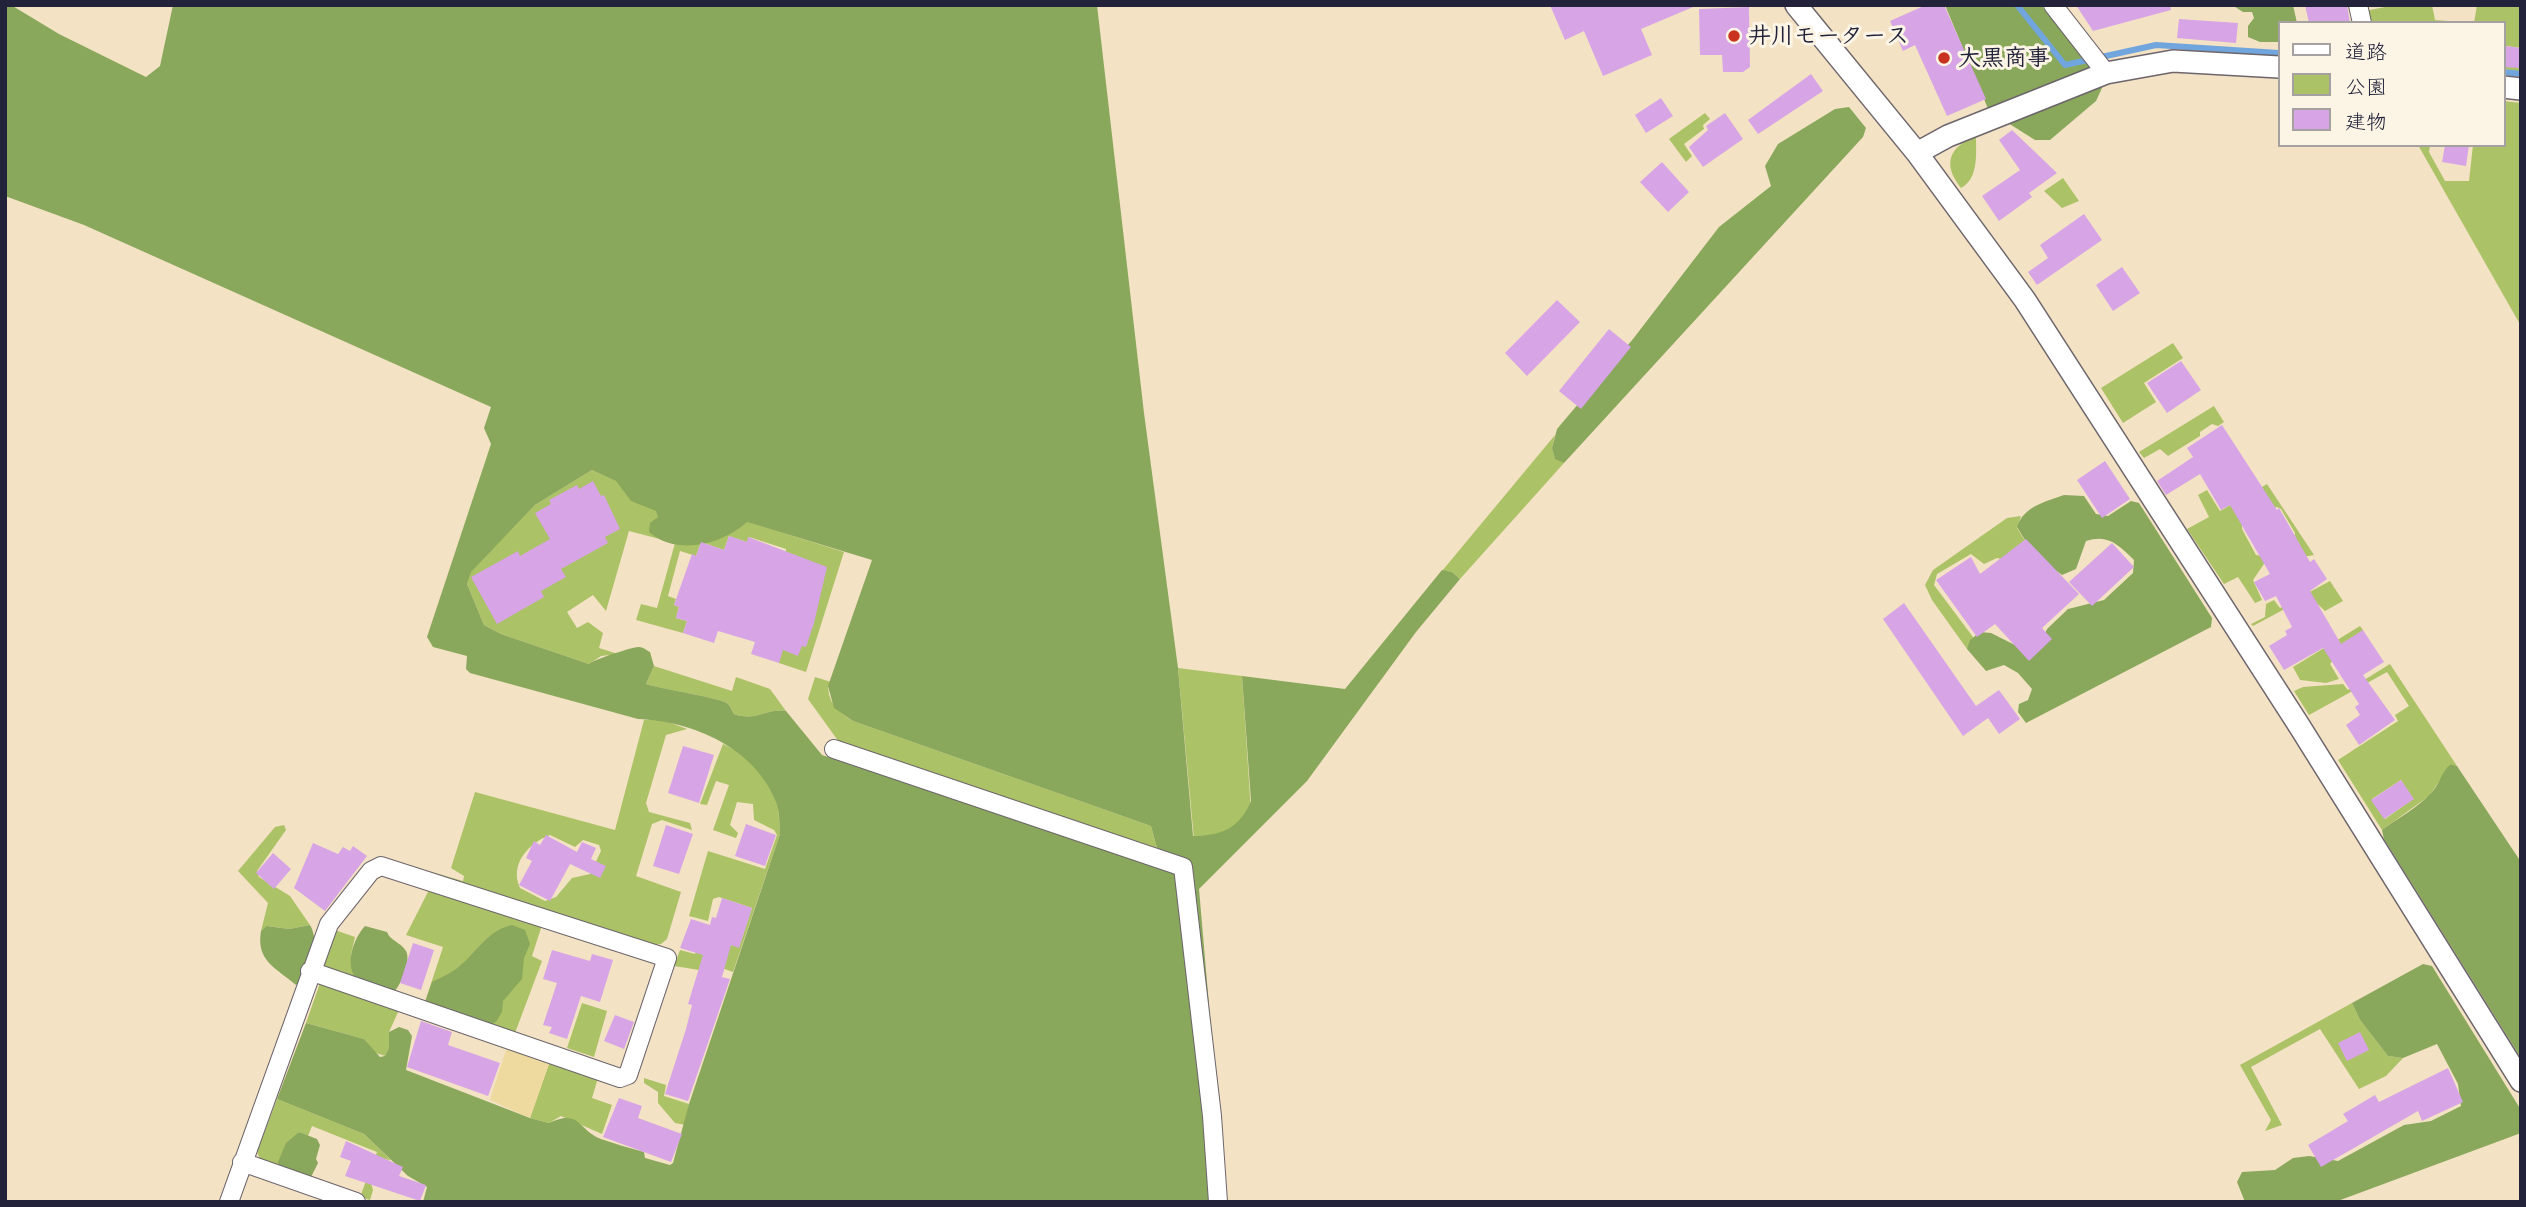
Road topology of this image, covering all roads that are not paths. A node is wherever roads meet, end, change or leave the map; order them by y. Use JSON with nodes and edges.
{"nodes":[{"id":1,"x":1796,"y":5,"type":"edge"},
{"id":2,"x":2053,"y":5,"type":"edge"},
{"id":3,"x":2278,"y":67,"type":"edge"},
{"id":4,"x":2106,"y":73,"type":"junction"},
{"id":5,"x":1917,"y":153,"type":"junction"},
{"id":6,"x":834,"y":749,"type":"dead end"},
{"id":7,"x":310,"y":971,"type":"junction"},
{"id":8,"x":2521,"y":1081,"type":"edge"},
{"id":9,"x":242,"y":1162,"type":"junction"},
{"id":10,"x":229,"y":1202,"type":"edge"},
{"id":11,"x":356,"y":1202,"type":"edge"},
{"id":12,"x":1218,"y":1202,"type":"edge"}],
"edges":[{"from":1,"to":5,"type":"street"},
{"from":2,"to":4,"type":"street"},
{"from":3,"to":4,"type":"street"},
{"from":4,"to":5,"type":"street"},
{"from":5,"to":8,"type":"street"},
{"from":6,"to":12,"type":"street"},
{"from":7,"to":7,"type":"street"},
{"from":7,"to":9,"type":"street"},
{"from":9,"to":10,"type":"street"},
{"from":9,"to":11,"type":"street"}]}
